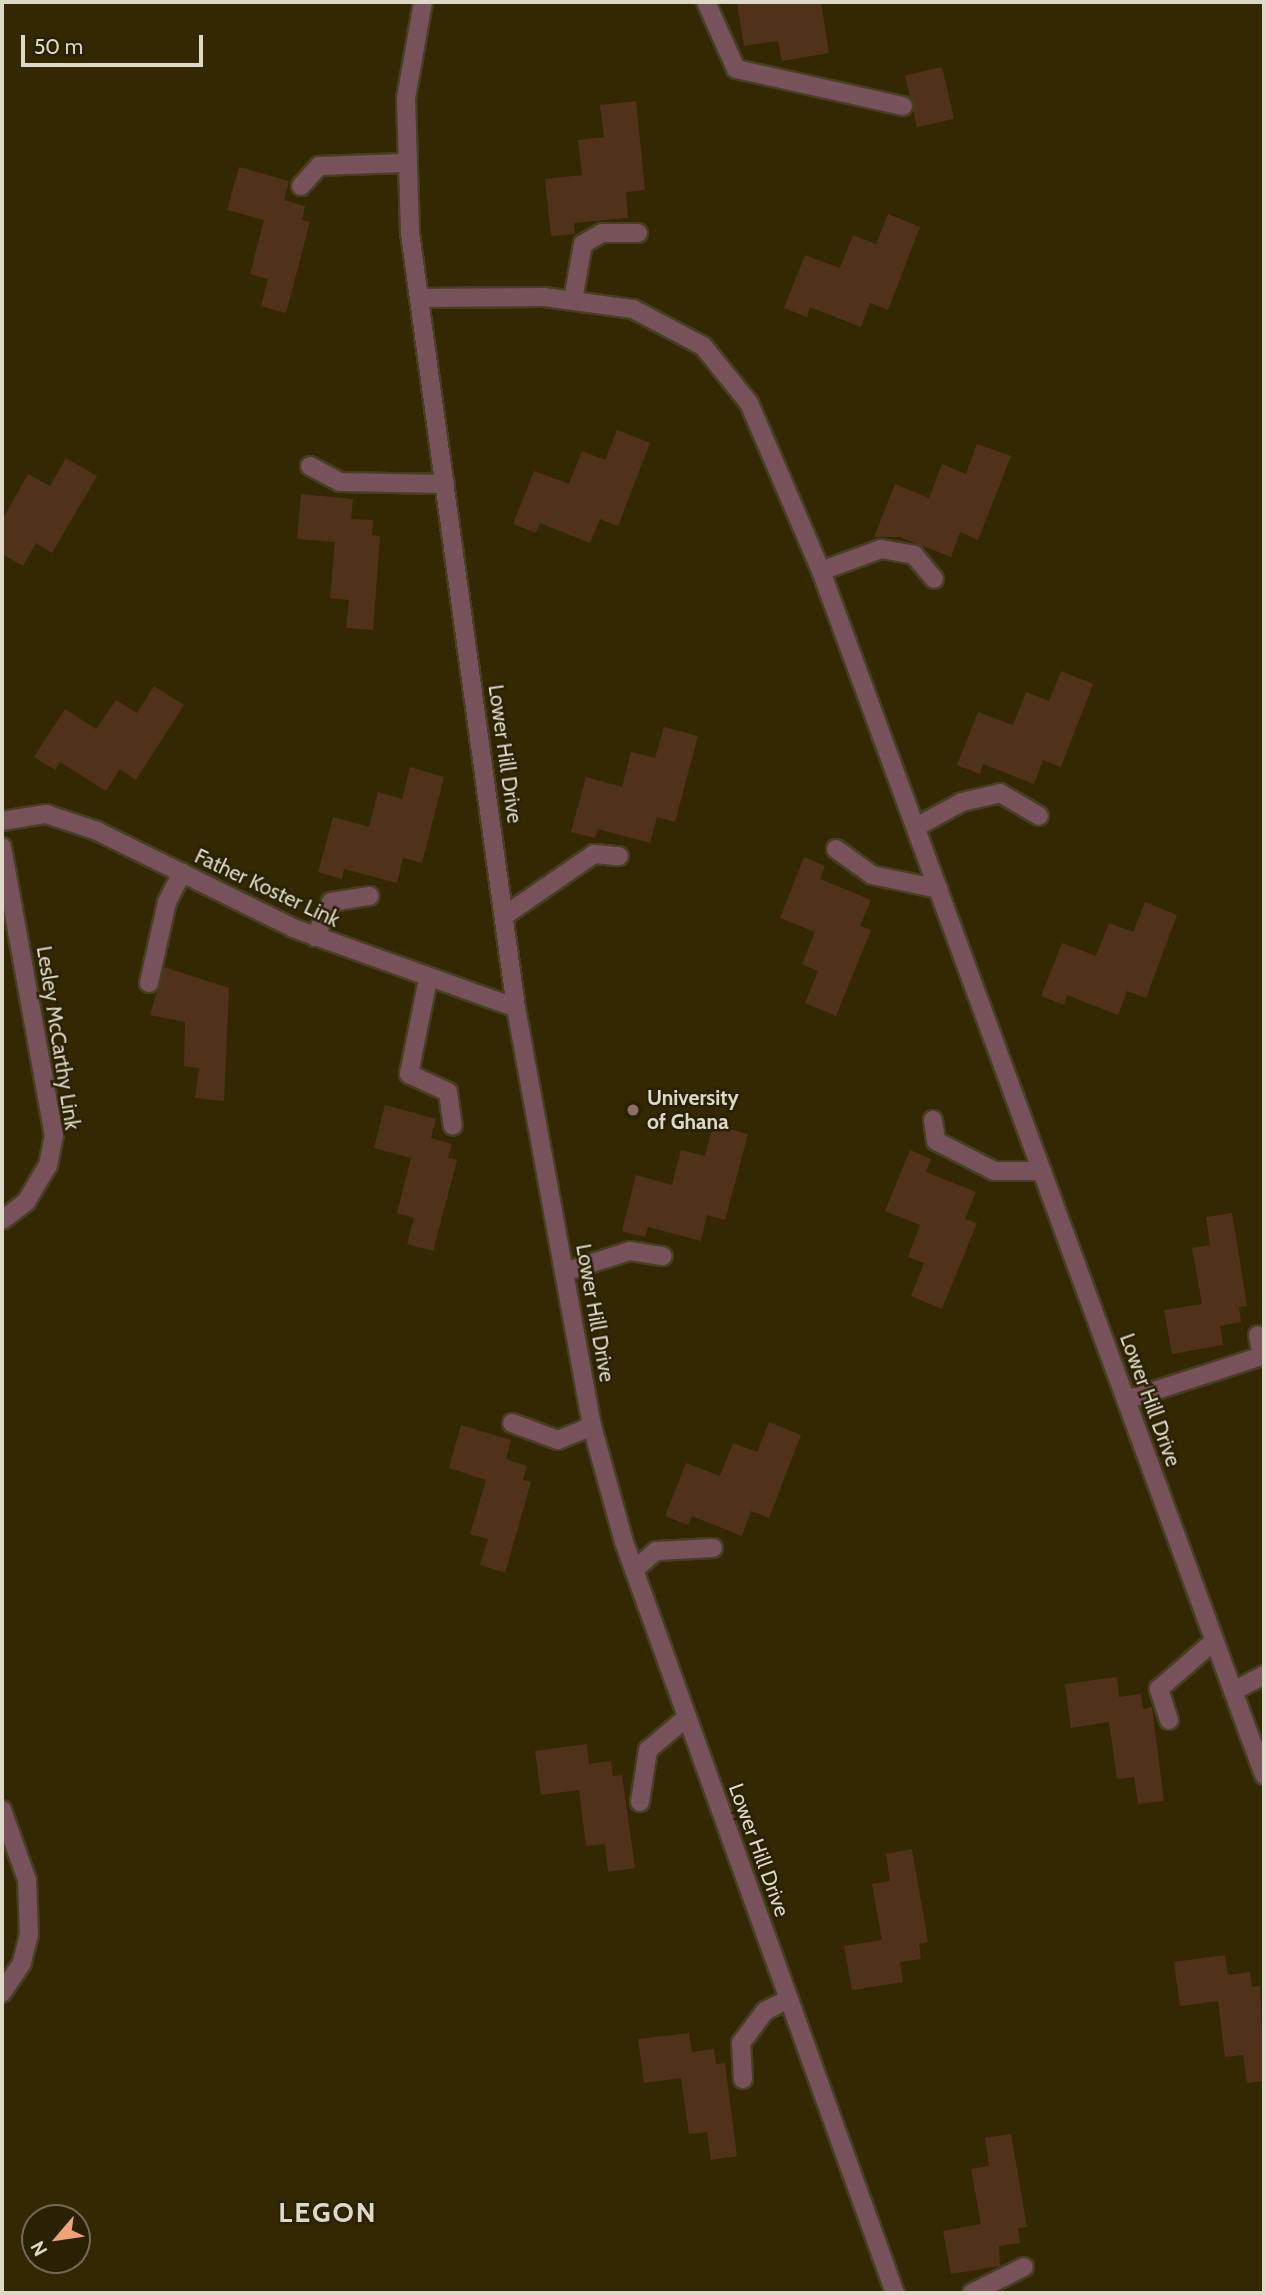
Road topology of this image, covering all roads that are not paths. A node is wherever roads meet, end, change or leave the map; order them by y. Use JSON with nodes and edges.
{"nodes":[{"id":1,"x":423,"y":2,"type":"edge"},
{"id":2,"x":706,"y":2,"type":"edge"},
{"id":3,"x":903,"y":106,"type":"dead end"},
{"id":4,"x":403,"y":163,"type":"junction"},
{"id":5,"x":301,"y":186,"type":"dead end"},
{"id":6,"x":638,"y":233,"type":"dead end"},
{"id":7,"x":420,"y":298,"type":"junction"},
{"id":8,"x":573,"y":300,"type":"junction"},
{"id":9,"x":310,"y":466,"type":"dead end"},
{"id":10,"x":445,"y":484,"type":"junction"},
{"id":11,"x":821,"y":571,"type":"junction"},
{"id":12,"x":934,"y":579,"type":"dead end"},
{"id":13,"x":1039,"y":816,"type":"dead end"},
{"id":14,"x":2,"y":821,"type":"edge"},
{"id":15,"x":916,"y":827,"type":"junction"},
{"id":16,"x":2,"y":847,"type":"edge"},
{"id":17,"x":836,"y":849,"type":"dead end"},
{"id":18,"x":619,"y":856,"type":"dead end"},
{"id":19,"x":182,"y":873,"type":"junction"},
{"id":20,"x":4,"y":877,"type":"edge"},
{"id":21,"x":939,"y":889,"type":"junction"},
{"id":22,"x":370,"y":896,"type":"dead end"},
{"id":23,"x":504,"y":916,"type":"junction"},
{"id":24,"x":315,"y":937,"type":"junction"},
{"id":25,"x":428,"y":979,"type":"junction"},
{"id":26,"x":149,"y":983,"type":"dead end"},
{"id":27,"x":516,"y":1008,"type":"junction"},
{"id":28,"x":933,"y":1121,"type":"dead end"},
{"id":29,"x":453,"y":1126,"type":"dead end"},
{"id":30,"x":1042,"y":1171,"type":"junction"},
{"id":31,"x":2,"y":1220,"type":"edge"},
{"id":32,"x":663,"y":1256,"type":"dead end"},
{"id":33,"x":564,"y":1272,"type":"junction"},
{"id":34,"x":1258,"y":1335,"type":"dead end"},
{"id":35,"x":1126,"y":1400,"type":"junction"},
{"id":36,"x":512,"y":1423,"type":"dead end"},
{"id":37,"x":592,"y":1426,"type":"junction"},
{"id":38,"x":713,"y":1548,"type":"dead end"},
{"id":39,"x":634,"y":1570,"type":"junction"},
{"id":40,"x":1214,"y":1641,"type":"junction"},
{"id":41,"x":1264,"y":1675,"type":"edge"},
{"id":42,"x":1233,"y":1691,"type":"junction"},
{"id":43,"x":687,"y":1717,"type":"junction"},
{"id":44,"x":1169,"y":1720,"type":"dead end"},
{"id":45,"x":1264,"y":1774,"type":"edge"},
{"id":46,"x":640,"y":1802,"type":"dead end"},
{"id":47,"x":2,"y":1810,"type":"edge"},
{"id":48,"x":2,"y":1993,"type":"edge"},
{"id":49,"x":789,"y":1999,"type":"junction"},
{"id":50,"x":743,"y":2079,"type":"dead end"},
{"id":51,"x":1024,"y":2267,"type":"dead end"},
{"id":52,"x":895,"y":2293,"type":"edge"},
{"id":53,"x":972,"y":2293,"type":"edge"}],
"edges":[{"from":1,"to":4,"type":"street","name":"Lower Hill Drive"},
{"from":2,"to":3,"type":"street"},
{"from":4,"to":5,"type":"street"},
{"from":4,"to":7,"type":"street","name":"Lower Hill Drive"},
{"from":6,"to":8,"type":"street"},
{"from":7,"to":8,"type":"street","name":"Lower Hill Drive"},
{"from":7,"to":10,"type":"street","name":"Lower Hill Drive"},
{"from":8,"to":11,"type":"street","name":"Lower Hill Drive"},
{"from":9,"to":10,"type":"street"},
{"from":10,"to":23,"type":"street","name":"Lower Hill Drive"},
{"from":11,"to":12,"type":"street"},
{"from":11,"to":15,"type":"street","name":"Lower Hill Drive"},
{"from":13,"to":15,"type":"street"},
{"from":14,"to":19,"type":"street","name":"Father Koster Link"},
{"from":15,"to":21,"type":"street","name":"Lower Hill Drive"},
{"from":16,"to":20,"type":"street","name":"Lesley McCarthy Link"},
{"from":17,"to":21,"type":"street"},
{"from":18,"to":23,"type":"street"},
{"from":19,"to":24,"type":"street","name":"Father Koster Link"},
{"from":19,"to":26,"type":"street"},
{"from":20,"to":31,"type":"street","name":"Lesley McCarthy Link"},
{"from":21,"to":30,"type":"street","name":"Lower Hill Drive"},
{"from":22,"to":24,"type":"street"},
{"from":23,"to":27,"type":"street","name":"Lower Hill Drive"},
{"from":24,"to":25,"type":"street","name":"Father Koster Link"},
{"from":25,"to":27,"type":"street","name":"Father Koster Link"},
{"from":25,"to":29,"type":"street"},
{"from":27,"to":33,"type":"street","name":"Lower Hill Drive"},
{"from":28,"to":30,"type":"street"},
{"from":30,"to":35,"type":"street","name":"Lower Hill Drive"},
{"from":32,"to":33,"type":"street"},
{"from":33,"to":37,"type":"street","name":"Lower Hill Drive"},
{"from":34,"to":35,"type":"street"},
{"from":35,"to":40,"type":"street","name":"Lower Hill Drive"},
{"from":36,"to":37,"type":"street"},
{"from":37,"to":39,"type":"street","name":"Lower Hill Drive"},
{"from":38,"to":39,"type":"street"},
{"from":39,"to":43,"type":"street","name":"Lower Hill Drive"},
{"from":40,"to":42,"type":"street","name":"Lower Hill Drive"},
{"from":40,"to":44,"type":"street"},
{"from":41,"to":42,"type":"street"},
{"from":42,"to":45,"type":"street","name":"Lower Hill Drive"},
{"from":43,"to":46,"type":"street"},
{"from":43,"to":49,"type":"street","name":"Lower Hill Drive"},
{"from":47,"to":48,"type":"street"},
{"from":49,"to":50,"type":"street"},
{"from":49,"to":52,"type":"street","name":"Lower Hill Drive"},
{"from":51,"to":53,"type":"street"}]}
